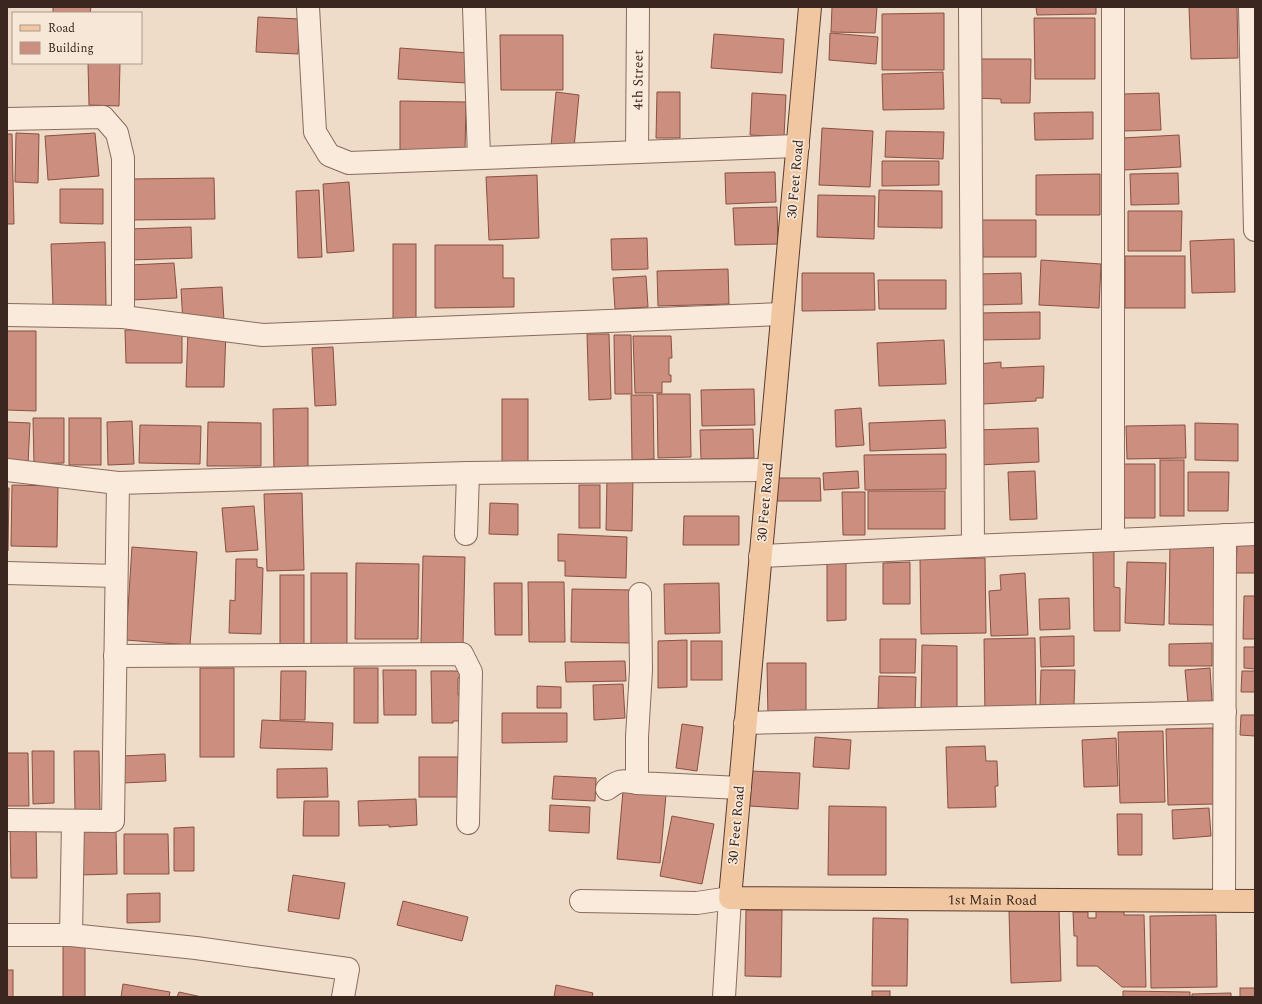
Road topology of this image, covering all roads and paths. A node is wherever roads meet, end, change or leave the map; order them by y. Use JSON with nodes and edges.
{"nodes":[{"id":1,"x":308,"y":7,"type":"edge"},
{"id":2,"x":474,"y":7,"type":"edge"},
{"id":3,"x":638,"y":7,"type":"edge"},
{"id":4,"x":810,"y":7,"type":"edge"},
{"id":5,"x":970,"y":7,"type":"edge"},
{"id":6,"x":1113,"y":7,"type":"edge"},
{"id":7,"x":1250,"y":7,"type":"edge"},
{"id":8,"x":7,"y":119,"type":"edge"},
{"id":9,"x":798,"y":146,"type":"junction"},
{"id":10,"x":637,"y":152,"type":"junction"},
{"id":11,"x":479,"y":157,"type":"junction"},
{"id":12,"x":1255,"y":230,"type":"edge"},
{"id":13,"x":782,"y":314,"type":"junction"},
{"id":14,"x":7,"y":315,"type":"edge"},
{"id":15,"x":124,"y":317,"type":"junction"},
{"id":16,"x":7,"y":470,"type":"edge"},
{"id":17,"x":768,"y":470,"type":"junction"},
{"id":18,"x":468,"y":473,"type":"junction"},
{"id":19,"x":118,"y":483,"type":"junction"},
{"id":20,"x":466,"y":534,"type":"dead end"},
{"id":21,"x":1255,"y":534,"type":"edge"},
{"id":22,"x":1225,"y":535,"type":"junction"},
{"id":23,"x":1113,"y":540,"type":"junction"},
{"id":24,"x":973,"y":546,"type":"junction"},
{"id":25,"x":760,"y":556,"type":"junction"},
{"id":26,"x":7,"y":572,"type":"edge"},
{"id":27,"x":116,"y":576,"type":"junction"},
{"id":28,"x":640,"y":594,"type":"dead end"},
{"id":29,"x":115,"y":656,"type":"junction"},
{"id":30,"x":1225,"y":712,"type":"junction"},
{"id":31,"x":745,"y":723,"type":"junction"},
{"id":32,"x":637,"y":783,"type":"junction"},
{"id":33,"x":740,"y":788,"type":"junction"},
{"id":34,"x":606,"y":789,"type":"dead end"},
{"id":35,"x":7,"y":820,"type":"edge"},
{"id":36,"x":73,"y":821,"type":"junction"},
{"id":37,"x":468,"y":823,"type":"dead end"},
{"id":38,"x":730,"y":898,"type":"junction"},
{"id":39,"x":1224,"y":900,"type":"junction"},
{"id":40,"x":1255,"y":900,"type":"edge"},
{"id":41,"x":582,"y":901,"type":"dead end"},
{"id":42,"x":7,"y":935,"type":"edge"},
{"id":43,"x":71,"y":935,"type":"junction"},
{"id":44,"x":343,"y":997,"type":"edge"},
{"id":45,"x":724,"y":997,"type":"edge"}],
"edges":[{"from":1,"to":11,"type":"street"},
{"from":2,"to":11,"type":"street"},
{"from":3,"to":10,"type":"street","name":"4th Street"},
{"from":4,"to":9,"type":"main road","name":"30 Feet Road"},
{"from":5,"to":24,"type":"street"},
{"from":6,"to":23,"type":"street"},
{"from":7,"to":12,"type":"street"},
{"from":8,"to":15,"type":"street"},
{"from":9,"to":10,"type":"street"},
{"from":9,"to":13,"type":"main road","name":"30 Feet Road"},
{"from":10,"to":11,"type":"street"},
{"from":13,"to":15,"type":"street"},
{"from":13,"to":17,"type":"main road","name":"30 Feet Road"},
{"from":14,"to":15,"type":"street"},
{"from":16,"to":19,"type":"street"},
{"from":17,"to":18,"type":"street"},
{"from":17,"to":25,"type":"main road","name":"30 Feet Road"},
{"from":18,"to":19,"type":"street"},
{"from":18,"to":20,"type":"street"},
{"from":19,"to":27,"type":"street"},
{"from":21,"to":22,"type":"street"},
{"from":22,"to":23,"type":"street"},
{"from":22,"to":30,"type":"street"},
{"from":23,"to":24,"type":"street"},
{"from":24,"to":25,"type":"street"},
{"from":25,"to":31,"type":"main road","name":"30 Feet Road"},
{"from":26,"to":27,"type":"street"},
{"from":27,"to":29,"type":"street"},
{"from":28,"to":32,"type":"street"},
{"from":29,"to":36,"type":"street"},
{"from":29,"to":37,"type":"street"},
{"from":30,"to":31,"type":"street"},
{"from":30,"to":39,"type":"street"},
{"from":31,"to":33,"type":"main road","name":"30 Feet Road"},
{"from":32,"to":33,"type":"street"},
{"from":32,"to":34,"type":"street"},
{"from":33,"to":38,"type":"main road","name":"30 Feet Road"},
{"from":35,"to":36,"type":"street"},
{"from":36,"to":43,"type":"street"},
{"from":38,"to":39,"type":"main road","name":"1st Main Road"},
{"from":38,"to":41,"type":"street"},
{"from":38,"to":45,"type":"street","name":"30 Feet Road"},
{"from":39,"to":40,"type":"main road","name":"1st Main Road"},
{"from":42,"to":43,"type":"street"},
{"from":43,"to":44,"type":"street"}]}
